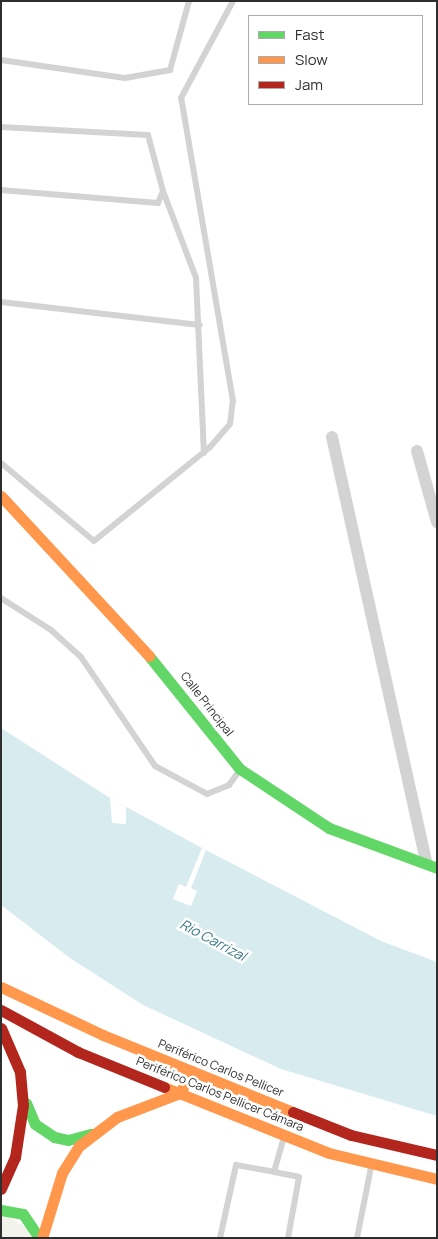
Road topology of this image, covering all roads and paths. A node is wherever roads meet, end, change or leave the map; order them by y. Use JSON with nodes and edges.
{"nodes":[{"id":1,"x":189,"y":1,"type":"edge"},
{"id":2,"x":234,"y":1,"type":"edge"},
{"id":3,"x":1,"y":60,"type":"edge"},
{"id":4,"x":1,"y":126,"type":"edge"},
{"id":5,"x":1,"y":190,"type":"edge"},
{"id":6,"x":163,"y":191,"type":"junction"},
{"id":7,"x":1,"y":302,"type":"edge"},
{"id":8,"x":200,"y":325,"type":"junction"},
{"id":9,"x":332,"y":437,"type":"dead end"},
{"id":10,"x":417,"y":451,"type":"dead end"},
{"id":11,"x":204,"y":453,"type":"junction"},
{"id":12,"x":1,"y":463,"type":"edge"},
{"id":13,"x":1,"y":496,"type":"edge"},
{"id":14,"x":437,"y":522,"type":"edge"},
{"id":15,"x":1,"y":598,"type":"edge"},
{"id":16,"x":240,"y":769,"type":"junction"},
{"id":17,"x":432,"y":866,"type":"edge"},
{"id":18,"x":1,"y":987,"type":"edge"},
{"id":19,"x":1,"y":1010,"type":"edge"},
{"id":20,"x":1,"y":1028,"type":"edge"},
{"id":21,"x":191,"y":1071,"type":"junction"},
{"id":22,"x":23,"y":1084,"type":"junction"},
{"id":23,"x":180,"y":1093,"type":"junction"},
{"id":24,"x":92,"y":1134,"type":"junction"},
{"id":25,"x":284,"y":1135,"type":"junction"},
{"id":26,"x":437,"y":1155,"type":"edge"},
{"id":27,"x":372,"y":1166,"type":"junction"},
{"id":28,"x":274,"y":1172,"type":"junction"},
{"id":29,"x":437,"y":1179,"type":"edge"},
{"id":30,"x":1,"y":1189,"type":"edge"},
{"id":31,"x":1,"y":1210,"type":"edge"},
{"id":32,"x":40,"y":1238,"type":"edge"},
{"id":33,"x":220,"y":1238,"type":"edge"},
{"id":34,"x":288,"y":1238,"type":"edge"},
{"id":35,"x":357,"y":1238,"type":"edge"}],
"edges":[{"from":1,"to":3,"type":"lane"},
{"from":2,"to":11,"type":"lane"},
{"from":4,"to":6,"type":"lane"},
{"from":5,"to":6,"type":"lane"},
{"from":6,"to":8,"type":"lane"},
{"from":7,"to":8,"type":"lane"},
{"from":8,"to":11,"type":"lane"},
{"from":9,"to":17,"type":"street"},
{"from":10,"to":14,"type":"street"},
{"from":11,"to":12,"type":"lane"},
{"from":13,"to":16,"type":"main road","name":"Calle Principal"},
{"from":15,"to":16,"type":"lane"},
{"from":16,"to":17,"type":"main road","name":"Calle Principal"},
{"from":18,"to":21,"type":"main road","name":"Periférico Carlos Pellicer"},
{"from":19,"to":23,"type":"main road","name":"Periférico Carlos Pellicer Cámara"},
{"from":20,"to":22,"type":"main road"},
{"from":21,"to":23,"type":"main road"},
{"from":21,"to":26,"type":"main road","name":"Periférico Carlos Pellicer"},
{"from":22,"to":24,"type":"main road"},
{"from":22,"to":30,"type":"main road"},
{"from":23,"to":24,"type":"main road"},
{"from":23,"to":25,"type":"main road","name":"Periférico Carlos Pellicer Cámara"},
{"from":24,"to":32,"type":"main road"},
{"from":25,"to":27,"type":"main road","name":"Periférico Carlos Pellicer Cámara"},
{"from":25,"to":28,"type":"lane"},
{"from":27,"to":29,"type":"main road","name":"Periférico Carlos Pellicer Cámara"},
{"from":27,"to":35,"type":"lane"},
{"from":28,"to":33,"type":"lane"},
{"from":28,"to":34,"type":"lane"},
{"from":31,"to":32,"type":"main road"}]}
